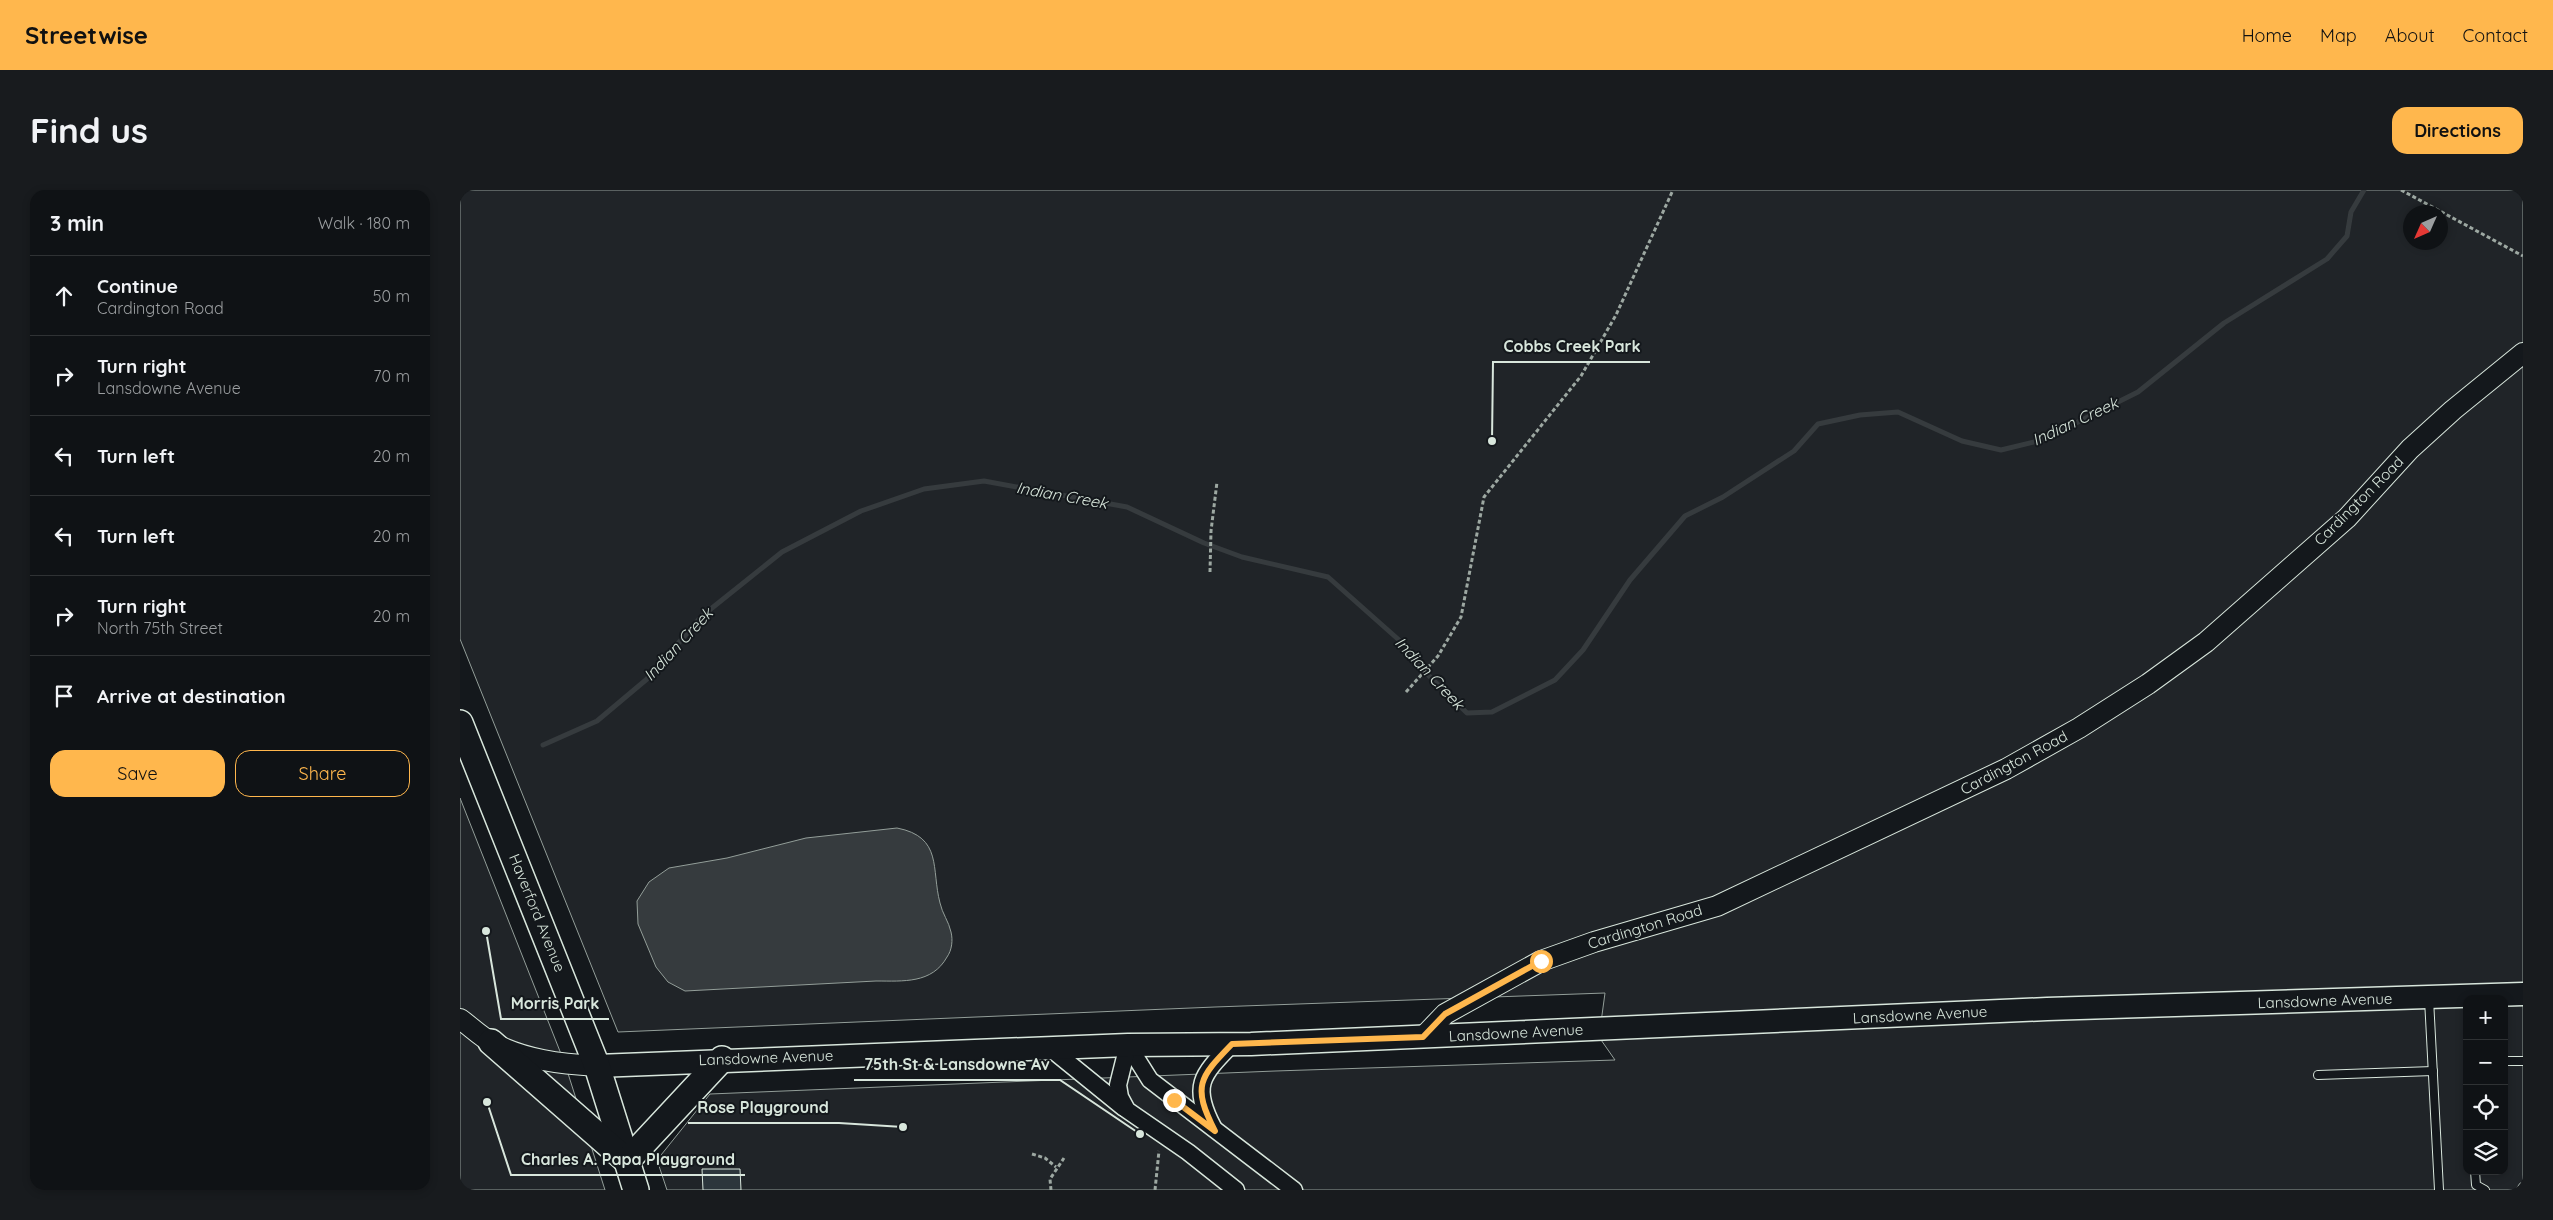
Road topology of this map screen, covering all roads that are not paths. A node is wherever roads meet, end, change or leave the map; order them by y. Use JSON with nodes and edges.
{"nodes":[{"id":1,"x":2523,"y":354,"type":"edge"},
{"id":2,"x":460,"y":722,"type":"edge"},
{"id":3,"x":2523,"y":994,"type":"edge"},
{"id":4,"x":2429,"y":997,"type":"junction"},
{"id":5,"x":460,"y":1019,"type":"edge"},
{"id":6,"x":1423,"y":1037,"type":"junction"},
{"id":7,"x":491,"y":1042,"type":"junction"},
{"id":8,"x":1128,"y":1044,"type":"junction"},
{"id":9,"x":1232,"y":1044,"type":"junction"},
{"id":10,"x":1050,"y":1048,"type":"junction"},
{"id":11,"x":722,"y":1059,"type":"junction"},
{"id":12,"x":2508,"y":1061,"type":"edge"},
{"id":13,"x":2523,"y":1061,"type":"edge"},
{"id":14,"x":597,"y":1066,"type":"junction"},
{"id":15,"x":2433,"y":1071,"type":"junction"},
{"id":16,"x":2318,"y":1075,"type":"dead end"},
{"id":17,"x":1127,"y":1110,"type":"junction"},
{"id":18,"x":1215,"y":1131,"type":"junction"},
{"id":19,"x":627,"y":1161,"type":"junction"},
{"id":20,"x":2476,"y":1175,"type":"edge"},
{"id":21,"x":636,"y":1190,"type":"edge"},
{"id":22,"x":1236,"y":1190,"type":"edge"},
{"id":23,"x":1294,"y":1190,"type":"edge"},
{"id":24,"x":2439,"y":1190,"type":"edge"},
{"id":25,"x":2485,"y":1190,"type":"edge"}],
"edges":[{"from":1,"to":6,"type":"street","name":"Cardington Road"},
{"from":2,"to":14,"type":"main road","name":"Haverford Avenue"},
{"from":3,"to":4,"type":"main road","name":"Lansdowne Avenue"},
{"from":4,"to":6,"type":"main road","name":"Lansdowne Avenue"},
{"from":4,"to":15,"type":"lane"},
{"from":5,"to":7,"type":"street","name":"Lansdowne Avenue"},
{"from":6,"to":9,"type":"main road","name":"Lansdowne Avenue"},
{"from":7,"to":14,"type":"street","name":"Lansdowne Avenue"},
{"from":7,"to":19,"type":"main road"},
{"from":8,"to":9,"type":"main road","name":"Lansdowne Avenue"},
{"from":8,"to":10,"type":"main road","name":"Lansdowne Avenue"},
{"from":8,"to":17,"type":"street"},
{"from":8,"to":18,"type":"street"},
{"from":9,"to":18,"type":"street"},
{"from":10,"to":11,"type":"main road","name":"Lansdowne Avenue"},
{"from":10,"to":17,"type":"street"},
{"from":11,"to":14,"type":"main road","name":"Lansdowne Avenue"},
{"from":11,"to":19,"type":"main road"},
{"from":12,"to":13,"type":"lane"},
{"from":14,"to":19,"type":"main road","name":"Haverford Avenue"},
{"from":15,"to":16,"type":"lane"},
{"from":15,"to":24,"type":"lane"},
{"from":17,"to":22,"type":"street"},
{"from":18,"to":23,"type":"street"},
{"from":19,"to":21,"type":"main road","name":"Haverford Avenue"},
{"from":20,"to":25,"type":"lane"}]}
